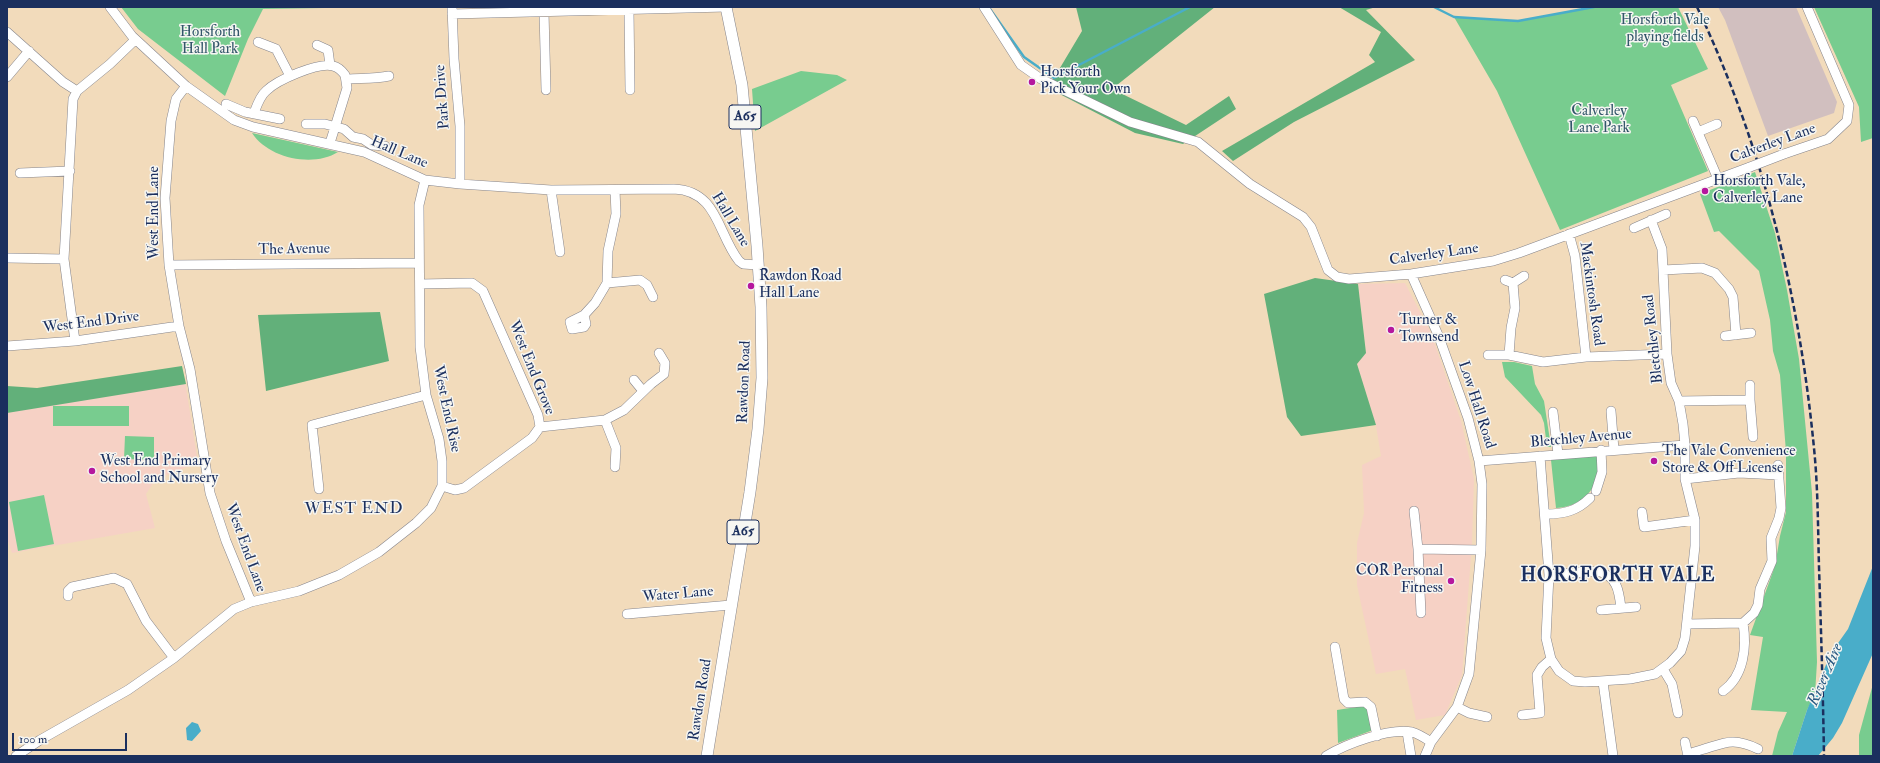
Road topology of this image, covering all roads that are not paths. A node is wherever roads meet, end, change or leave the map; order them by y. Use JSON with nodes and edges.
{"nodes":[{"id":1,"x":110,"y":7,"type":"edge"},
{"id":2,"x":726,"y":7,"type":"edge"},
{"id":3,"x":984,"y":7,"type":"edge"},
{"id":4,"x":1807,"y":7,"type":"edge"},
{"id":5,"x":452,"y":10,"type":"edge"},
{"id":6,"x":629,"y":10,"type":"junction"},
{"id":7,"x":544,"y":12,"type":"junction"},
{"id":8,"x":7,"y":32,"type":"edge"},
{"id":9,"x":135,"y":40,"type":"junction"},
{"id":10,"x":258,"y":42,"type":"dead end"},
{"id":11,"x":317,"y":45,"type":"dead end"},
{"id":12,"x":29,"y":51,"type":"junction"},
{"id":13,"x":330,"y":65,"type":"junction"},
{"id":14,"x":290,"y":76,"type":"junction"},
{"id":15,"x":389,"y":76,"type":"dead end"},
{"id":16,"x":7,"y":77,"type":"edge"},
{"id":17,"x":346,"y":79,"type":"junction"},
{"id":18,"x":186,"y":86,"type":"junction"},
{"id":19,"x":77,"y":90,"type":"junction"},
{"id":20,"x":546,"y":90,"type":"dead end"},
{"id":21,"x":630,"y":90,"type":"dead end"},
{"id":22,"x":226,"y":104,"type":"dead end"},
{"id":23,"x":254,"y":113,"type":"junction"},
{"id":24,"x":280,"y":119,"type":"dead end"},
{"id":25,"x":1693,"y":121,"type":"dead end"},
{"id":26,"x":306,"y":124,"type":"dead end"},
{"id":27,"x":1717,"y":124,"type":"dead end"},
{"id":28,"x":335,"y":128,"type":"junction"},
{"id":29,"x":1698,"y":132,"type":"junction"},
{"id":30,"x":330,"y":143,"type":"junction"},
{"id":31,"x":385,"y":146,"type":"dead end"},
{"id":32,"x":70,"y":171,"type":"junction"},
{"id":33,"x":20,"y":173,"type":"dead end"},
{"id":34,"x":1718,"y":179,"type":"junction"},
{"id":35,"x":425,"y":180,"type":"junction"},
{"id":36,"x":460,"y":184,"type":"junction"},
{"id":37,"x":551,"y":190,"type":"junction"},
{"id":38,"x":615,"y":190,"type":"junction"},
{"id":39,"x":1666,"y":214,"type":"dead end"},
{"id":40,"x":1651,"y":220,"type":"junction"},
{"id":41,"x":1634,"y":228,"type":"dead end"},
{"id":42,"x":1569,"y":234,"type":"junction"},
{"id":43,"x":560,"y":252,"type":"dead end"},
{"id":44,"x":7,"y":258,"type":"edge"},
{"id":45,"x":64,"y":259,"type":"junction"},
{"id":46,"x":419,"y":263,"type":"junction"},
{"id":47,"x":169,"y":265,"type":"junction"},
{"id":48,"x":758,"y":265,"type":"junction"},
{"id":49,"x":1664,"y":270,"type":"junction"},
{"id":50,"x":1411,"y":274,"type":"junction"},
{"id":51,"x":1524,"y":276,"type":"dead end"},
{"id":52,"x":607,"y":283,"type":"junction"},
{"id":53,"x":420,"y":284,"type":"junction"},
{"id":54,"x":653,"y":297,"type":"dead end"},
{"id":55,"x":584,"y":315,"type":"dead end"},
{"id":56,"x":179,"y":326,"type":"junction"},
{"id":57,"x":1751,"y":333,"type":"dead end"},
{"id":58,"x":1736,"y":335,"type":"junction"},
{"id":59,"x":1726,"y":336,"type":"dead end"},
{"id":60,"x":75,"y":341,"type":"junction"},
{"id":61,"x":7,"y":346,"type":"edge"},
{"id":62,"x":659,"y":352,"type":"dead end"},
{"id":63,"x":1667,"y":354,"type":"junction"},
{"id":64,"x":1488,"y":355,"type":"dead end"},
{"id":65,"x":1509,"y":355,"type":"junction"},
{"id":66,"x":1586,"y":357,"type":"junction"},
{"id":67,"x":634,"y":380,"type":"dead end"},
{"id":68,"x":1750,"y":386,"type":"dead end"},
{"id":69,"x":643,"y":391,"type":"junction"},
{"id":70,"x":426,"y":395,"type":"junction"},
{"id":71,"x":1750,"y":400,"type":"junction"},
{"id":72,"x":1679,"y":401,"type":"junction"},
{"id":73,"x":1553,"y":412,"type":"dead end"},
{"id":74,"x":1611,"y":412,"type":"dead end"},
{"id":75,"x":605,"y":420,"type":"junction"},
{"id":76,"x":540,"y":427,"type":"junction"},
{"id":77,"x":1753,"y":437,"type":"dead end"},
{"id":78,"x":1685,"y":445,"type":"junction"},
{"id":79,"x":1601,"y":450,"type":"junction"},
{"id":80,"x":1614,"y":450,"type":"junction"},
{"id":81,"x":1558,"y":454,"type":"junction"},
{"id":82,"x":1540,"y":456,"type":"junction"},
{"id":83,"x":1479,"y":461,"type":"junction"},
{"id":84,"x":1778,"y":465,"type":"dead end"},
{"id":85,"x":615,"y":466,"type":"dead end"},
{"id":86,"x":1779,"y":475,"type":"junction"},
{"id":87,"x":1685,"y":479,"type":"junction"},
{"id":88,"x":442,"y":486,"type":"junction"},
{"id":89,"x":319,"y":489,"type":"dead end"},
{"id":90,"x":1414,"y":511,"type":"dead end"},
{"id":91,"x":1642,"y":512,"type":"dead end"},
{"id":92,"x":1546,"y":514,"type":"junction"},
{"id":93,"x":1695,"y":520,"type":"junction"},
{"id":94,"x":1418,"y":549,"type":"junction"},
{"id":95,"x":1481,"y":550,"type":"junction"},
{"id":96,"x":1549,"y":575,"type":"junction"},
{"id":97,"x":68,"y":596,"type":"dead end"},
{"id":98,"x":251,"y":602,"type":"junction"},
{"id":99,"x":731,"y":605,"type":"junction"},
{"id":100,"x":1636,"y":607,"type":"dead end"},
{"id":101,"x":1621,"y":608,"type":"junction"},
{"id":102,"x":1602,"y":610,"type":"dead end"},
{"id":103,"x":1421,"y":613,"type":"dead end"},
{"id":104,"x":627,"y":614,"type":"dead end"},
{"id":105,"x":1743,"y":623,"type":"junction"},
{"id":106,"x":1687,"y":624,"type":"junction"},
{"id":107,"x":1335,"y":647,"type":"dead end"},
{"id":108,"x":174,"y":658,"type":"junction"},
{"id":109,"x":1551,"y":660,"type":"junction"},
{"id":110,"x":1662,"y":669,"type":"junction"},
{"id":111,"x":1603,"y":682,"type":"junction"},
{"id":112,"x":1723,"y":691,"type":"dead end"},
{"id":113,"x":1457,"y":707,"type":"junction"},
{"id":114,"x":1678,"y":713,"type":"dead end"},
{"id":115,"x":1522,"y":715,"type":"dead end"},
{"id":116,"x":1487,"y":717,"type":"dead end"},
{"id":117,"x":1406,"y":732,"type":"junction"},
{"id":118,"x":1377,"y":736,"type":"junction"},
{"id":119,"x":1431,"y":742,"type":"junction"},
{"id":120,"x":1685,"y":742,"type":"dead end"},
{"id":121,"x":1758,"y":749,"type":"dead end"},
{"id":122,"x":1344,"y":752,"type":"edge"},
{"id":123,"x":16,"y":756,"type":"edge"},
{"id":124,"x":707,"y":756,"type":"edge"},
{"id":125,"x":1326,"y":756,"type":"edge"},
{"id":126,"x":1411,"y":756,"type":"edge"},
{"id":127,"x":1425,"y":756,"type":"edge"},
{"id":128,"x":1613,"y":756,"type":"edge"},
{"id":129,"x":1688,"y":756,"type":"edge"}],
"edges":[{"from":1,"to":9,"type":"street","name":"Hall Lane"},
{"from":2,"to":6,"type":"street"},
{"from":2,"to":48,"type":"main road","name":"Rawdon Road","number":"A65"},
{"from":3,"to":50,"type":"street","name":"Calverley Lane"},
{"from":4,"to":34,"type":"street","name":"Calverley Lane","bridge":true},
{"from":5,"to":7,"type":"street"},
{"from":5,"to":36,"type":"street","name":"Park Drive"},
{"from":6,"to":7,"type":"street"},
{"from":6,"to":21,"type":"street"},
{"from":7,"to":20,"type":"street"},
{"from":8,"to":12,"type":"street"},
{"from":9,"to":18,"type":"street","name":"Hall Lane"},
{"from":9,"to":19,"type":"street"},
{"from":10,"to":14,"type":"street"},
{"from":11,"to":13,"type":"street"},
{"from":12,"to":16,"type":"street"},
{"from":12,"to":19,"type":"street"},
{"from":13,"to":14,"type":"street"},
{"from":13,"to":17,"type":"street"},
{"from":14,"to":23,"type":"street"},
{"from":15,"to":17,"type":"street"},
{"from":17,"to":28,"type":"street"},
{"from":18,"to":30,"type":"street","name":"Hall Lane"},
{"from":18,"to":47,"type":"street","name":"West End Lane"},
{"from":19,"to":32,"type":"street"},
{"from":22,"to":23,"type":"street"},
{"from":23,"to":24,"type":"street"},
{"from":25,"to":29,"type":"street"},
{"from":26,"to":28,"type":"street"},
{"from":27,"to":29,"type":"street"},
{"from":28,"to":30,"type":"street"},
{"from":28,"to":31,"type":"street"},
{"from":29,"to":34,"type":"street"},
{"from":30,"to":35,"type":"street","name":"Hall Lane"},
{"from":32,"to":33,"type":"street"},
{"from":32,"to":45,"type":"street"},
{"from":34,"to":42,"type":"street","name":"Calverley Lane"},
{"from":35,"to":36,"type":"street","name":"Hall Lane"},
{"from":35,"to":46,"type":"street","name":"West End Rise"},
{"from":36,"to":37,"type":"street","name":"Hall Lane"},
{"from":37,"to":38,"type":"street","name":"Hall Lane"},
{"from":37,"to":43,"type":"street"},
{"from":38,"to":48,"type":"street","name":"Hall Lane"},
{"from":38,"to":52,"type":"street"},
{"from":39,"to":40,"type":"street"},
{"from":40,"to":41,"type":"street"},
{"from":40,"to":49,"type":"street","name":"Bletchley Road"},
{"from":42,"to":50,"type":"street","name":"Calverley Lane"},
{"from":42,"to":66,"type":"street","name":"Mackintosh Road"},
{"from":44,"to":45,"type":"street"},
{"from":45,"to":60,"type":"street"},
{"from":46,"to":47,"type":"street","name":"The Avenue"},
{"from":46,"to":53,"type":"street","name":"West End Rise"},
{"from":47,"to":56,"type":"street","name":"West End Lane"},
{"from":48,"to":99,"type":"main road","name":"Rawdon Road","number":"A65"},
{"from":49,"to":58,"type":"street"},
{"from":49,"to":63,"type":"street","name":"Bletchley Road"},
{"from":50,"to":83,"type":"street","name":"Low Hall Road"},
{"from":51,"to":65,"type":"street"},
{"from":52,"to":54,"type":"street"},
{"from":52,"to":55,"type":"street"},
{"from":53,"to":70,"type":"street","name":"West End Rise"},
{"from":53,"to":76,"type":"street","name":"West End Grove"},
{"from":56,"to":60,"type":"street","name":"West End Drive"},
{"from":56,"to":98,"type":"street","name":"West End Lane"},
{"from":57,"to":58,"type":"street"},
{"from":58,"to":59,"type":"street"},
{"from":60,"to":61,"type":"street","name":"West End Drive"},
{"from":62,"to":69,"type":"street"},
{"from":63,"to":66,"type":"street"},
{"from":63,"to":72,"type":"street","name":"Bletchley Road"},
{"from":64,"to":65,"type":"street"},
{"from":65,"to":66,"type":"street"},
{"from":67,"to":69,"type":"street"},
{"from":68,"to":71,"type":"street"},
{"from":69,"to":75,"type":"street"},
{"from":70,"to":88,"type":"street","name":"West End Rise"},
{"from":70,"to":89,"type":"street"},
{"from":71,"to":72,"type":"street"},
{"from":71,"to":77,"type":"street"},
{"from":72,"to":78,"type":"street","name":"Bletchley Road"},
{"from":73,"to":81,"type":"street"},
{"from":74,"to":80,"type":"street"},
{"from":75,"to":76,"type":"street"},
{"from":75,"to":85,"type":"street"},
{"from":76,"to":88,"type":"street","name":"West End Grove"},
{"from":78,"to":80,"type":"street","name":"Bletchley Avenue"},
{"from":78,"to":87,"type":"street","name":"Bletchley Road"},
{"from":79,"to":80,"type":"street","name":"Bletchley Avenue"},
{"from":79,"to":81,"type":"street","name":"Bletchley Avenue"},
{"from":79,"to":92,"type":"street"},
{"from":81,"to":82,"type":"street","name":"Bletchley Avenue"},
{"from":82,"to":83,"type":"street","name":"Bletchley Avenue"},
{"from":82,"to":92,"type":"street","name":"Bletchley Road"},
{"from":83,"to":95,"type":"street","name":"Low Hall Road"},
{"from":84,"to":86,"type":"street"},
{"from":86,"to":87,"type":"street"},
{"from":86,"to":105,"type":"street"},
{"from":87,"to":93,"type":"street","name":"Bletchley Road"},
{"from":88,"to":98,"type":"street","name":"West End Rise"},
{"from":90,"to":94,"type":"street"},
{"from":91,"to":93,"type":"street"},
{"from":92,"to":96,"type":"street","name":"Bletchley Road"},
{"from":93,"to":106,"type":"street","name":"Bletchley Road"},
{"from":94,"to":95,"type":"street"},
{"from":94,"to":103,"type":"street"},
{"from":95,"to":113,"type":"street","name":"Low Hall Road"},
{"from":96,"to":101,"type":"street"},
{"from":96,"to":109,"type":"street","name":"Bletchley Road"},
{"from":97,"to":108,"type":"street"},
{"from":98,"to":108,"type":"street","name":"West End Lane"},
{"from":99,"to":104,"type":"street","name":"Water Lane"},
{"from":99,"to":124,"type":"main road","name":"Rawdon Road","number":"A65"},
{"from":100,"to":101,"type":"street"},
{"from":101,"to":102,"type":"street"},
{"from":105,"to":106,"type":"street"},
{"from":105,"to":112,"type":"street"},
{"from":106,"to":110,"type":"street","name":"Bletchley Road"},
{"from":107,"to":118,"type":"street"},
{"from":108,"to":123,"type":"street","name":"West End Lane"},
{"from":109,"to":111,"type":"street","name":"Bletchley Road"},
{"from":109,"to":115,"type":"street"},
{"from":110,"to":111,"type":"street","name":"Bletchley Road"},
{"from":110,"to":114,"type":"street"},
{"from":111,"to":128,"type":"street"},
{"from":113,"to":116,"type":"street"},
{"from":113,"to":119,"type":"street","name":"Low Hall Road"},
{"from":117,"to":118,"type":"street"},
{"from":117,"to":119,"type":"street"},
{"from":117,"to":126,"type":"street"},
{"from":118,"to":122,"type":"street"},
{"from":119,"to":127,"type":"street","name":"Low Hall Road"},
{"from":120,"to":129,"type":"street"},
{"from":121,"to":129,"type":"street"},
{"from":122,"to":125,"type":"street"}]}
